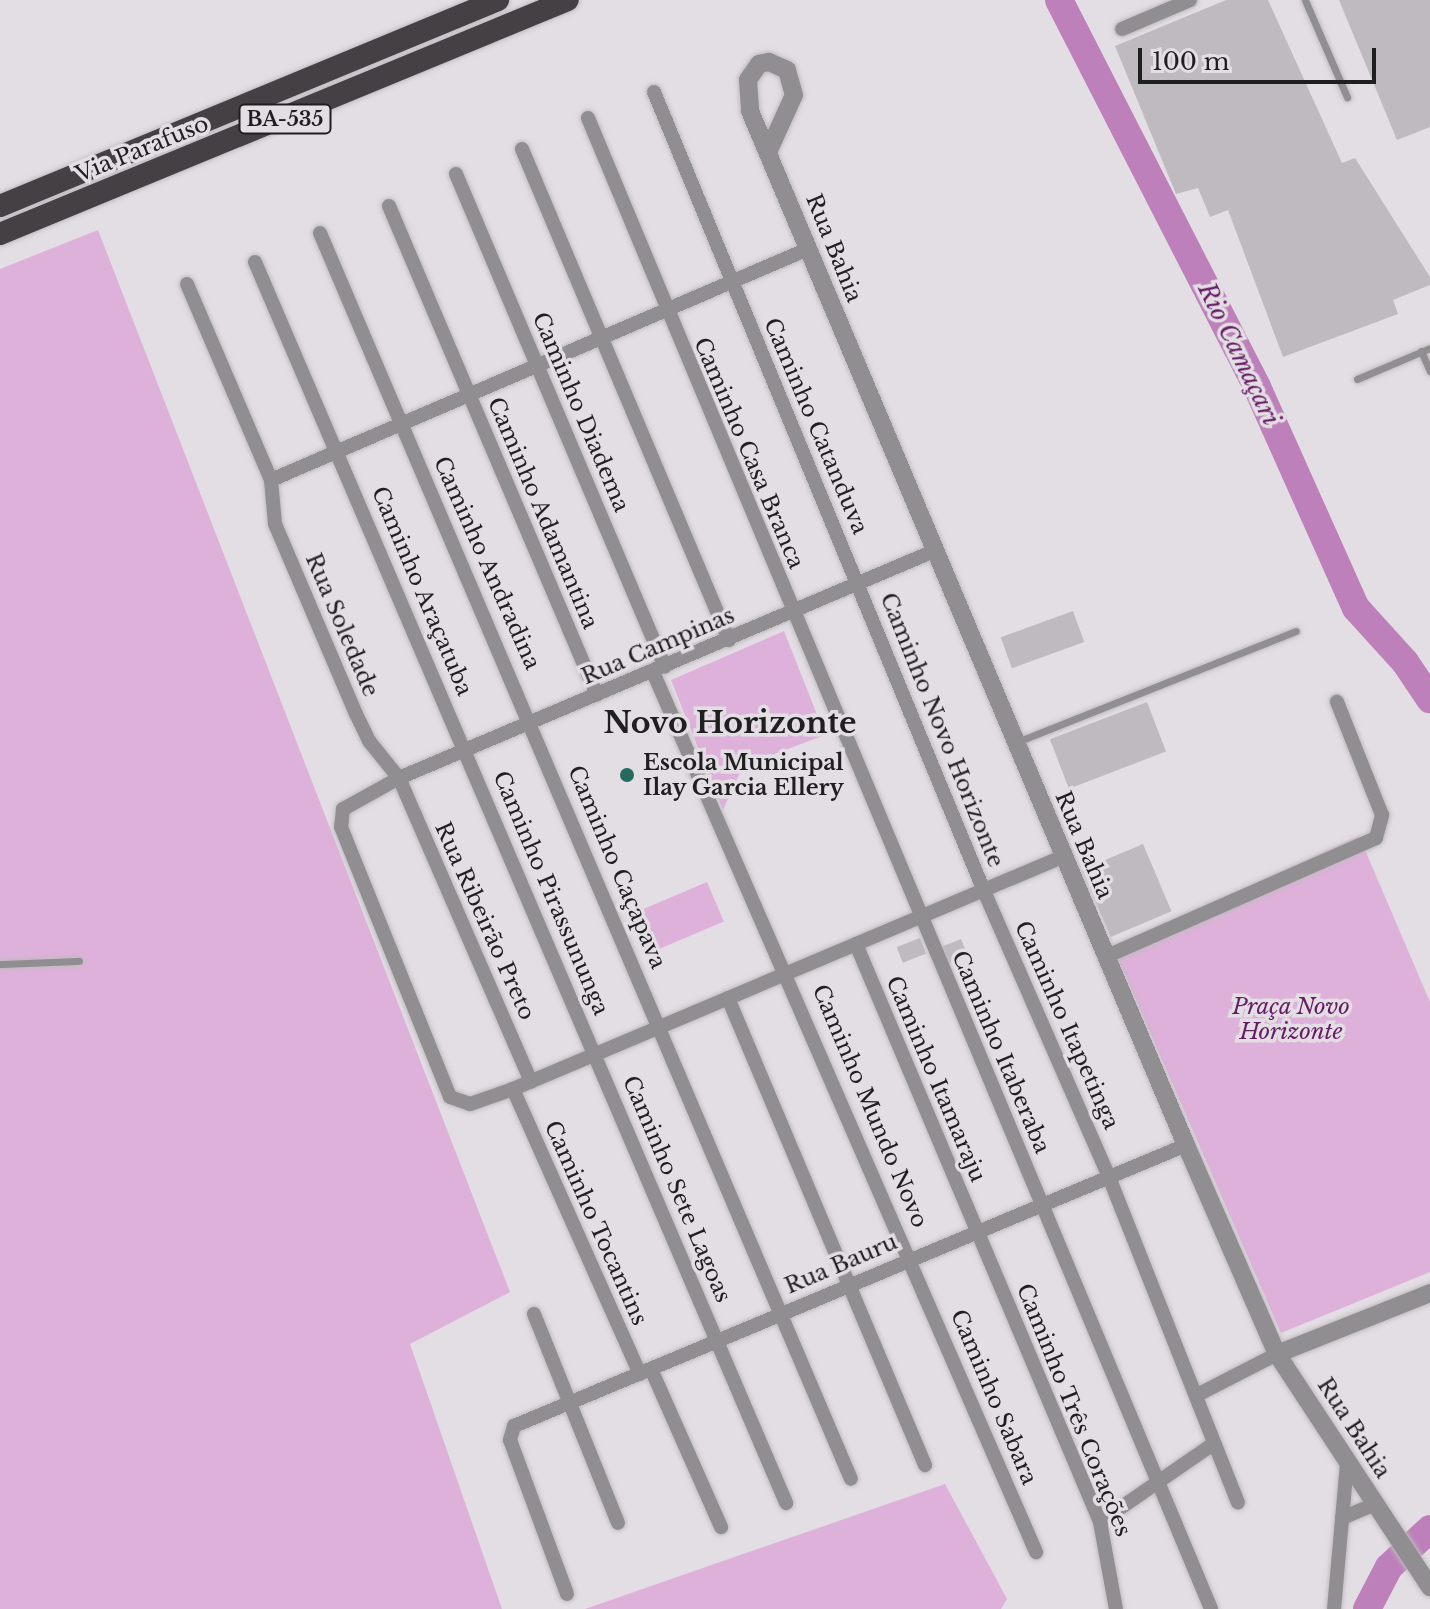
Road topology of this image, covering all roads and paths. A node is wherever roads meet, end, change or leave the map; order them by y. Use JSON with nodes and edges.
{"nodes":[{"id":1,"x":498,"y":0,"type":"edge"},
{"id":2,"x":568,"y":0,"type":"edge"},
{"id":3,"x":1190,"y":0,"type":"edge"},
{"id":4,"x":1305,"y":0,"type":"edge"},
{"id":5,"x":1122,"y":29,"type":"dead end"},
{"id":6,"x":654,"y":92,"type":"dead end"},
{"id":7,"x":1347,"y":97,"type":"dead end"},
{"id":8,"x":588,"y":118,"type":"dead end"},
{"id":9,"x":522,"y":149,"type":"dead end"},
{"id":10,"x":769,"y":150,"type":"dead end"},
{"id":11,"x":456,"y":174,"type":"dead end"},
{"id":12,"x":0,"y":206,"type":"edge"},
{"id":13,"x":389,"y":206,"type":"dead end"},
{"id":14,"x":320,"y":233,"type":"dead end"},
{"id":15,"x":0,"y":234,"type":"edge"},
{"id":16,"x":808,"y":249,"type":"junction"},
{"id":17,"x":255,"y":262,"type":"dead end"},
{"id":18,"x":733,"y":283,"type":"junction"},
{"id":19,"x":187,"y":284,"type":"dead end"},
{"id":20,"x":665,"y":310,"type":"junction"},
{"id":21,"x":600,"y":336,"type":"junction"},
{"id":22,"x":1430,"y":348,"type":"edge"},
{"id":23,"x":1421,"y":351,"type":"junction"},
{"id":24,"x":536,"y":363,"type":"junction"},
{"id":25,"x":1430,"y":371,"type":"edge"},
{"id":26,"x":1357,"y":379,"type":"dead end"},
{"id":27,"x":467,"y":393,"type":"junction"},
{"id":28,"x":402,"y":422,"type":"junction"},
{"id":29,"x":337,"y":449,"type":"junction"},
{"id":30,"x":271,"y":480,"type":"junction"},
{"id":31,"x":934,"y":551,"type":"junction"},
{"id":32,"x":859,"y":585,"type":"junction"},
{"id":33,"x":792,"y":614,"type":"junction"},
{"id":34,"x":1296,"y":631,"type":"dead end"},
{"id":35,"x":729,"y":640,"type":"junction"},
{"id":36,"x":659,"y":669,"type":"junction"},
{"id":37,"x":597,"y":695,"type":"junction"},
{"id":38,"x":1337,"y":702,"type":"dead end"},
{"id":39,"x":533,"y":723,"type":"junction"},
{"id":40,"x":1015,"y":743,"type":"junction"},
{"id":41,"x":466,"y":750,"type":"junction"},
{"id":42,"x":399,"y":778,"type":"junction"},
{"id":43,"x":1062,"y":857,"type":"junction"},
{"id":44,"x":984,"y":891,"type":"junction"},
{"id":45,"x":919,"y":918,"type":"junction"},
{"id":46,"x":856,"y":944,"type":"junction"},
{"id":47,"x":1105,"y":957,"type":"junction"},
{"id":48,"x":79,"y":961,"type":"dead end"},
{"id":49,"x":0,"y":964,"type":"edge"},
{"id":50,"x":787,"y":972,"type":"junction"},
{"id":51,"x":728,"y":998,"type":"junction"},
{"id":52,"x":660,"y":1028,"type":"junction"},
{"id":53,"x":596,"y":1053,"type":"junction"},
{"id":54,"x":531,"y":1082,"type":"junction"},
{"id":55,"x":513,"y":1089,"type":"junction"},
{"id":56,"x":1186,"y":1145,"type":"junction"},
{"id":57,"x":1109,"y":1177,"type":"junction"},
{"id":58,"x":1043,"y":1203,"type":"junction"},
{"id":59,"x":976,"y":1231,"type":"junction"},
{"id":60,"x":911,"y":1259,"type":"junction"},
{"id":61,"x":849,"y":1285,"type":"junction"},
{"id":62,"x":1430,"y":1293,"type":"edge"},
{"id":63,"x":780,"y":1313,"type":"junction"},
{"id":64,"x":534,"y":1314,"type":"dead end"},
{"id":65,"x":717,"y":1341,"type":"junction"},
{"id":66,"x":1277,"y":1354,"type":"junction"},
{"id":67,"x":646,"y":1371,"type":"junction"},
{"id":68,"x":1197,"y":1395,"type":"junction"},
{"id":69,"x":571,"y":1403,"type":"junction"},
{"id":70,"x":1213,"y":1444,"type":"junction"},
{"id":71,"x":1347,"y":1462,"type":"junction"},
{"id":72,"x":925,"y":1465,"type":"dead end"},
{"id":73,"x":851,"y":1479,"type":"dead end"},
{"id":74,"x":1156,"y":1485,"type":"junction"},
{"id":75,"x":1238,"y":1502,"type":"dead end"},
{"id":76,"x":786,"y":1503,"type":"dead end"},
{"id":77,"x":1375,"y":1504,"type":"junction"},
{"id":78,"x":1342,"y":1518,"type":"junction"},
{"id":79,"x":1100,"y":1522,"type":"junction"},
{"id":80,"x":618,"y":1523,"type":"dead end"},
{"id":81,"x":721,"y":1527,"type":"dead end"},
{"id":82,"x":1036,"y":1552,"type":"dead end"},
{"id":83,"x":1426,"y":1582,"type":"edge"},
{"id":84,"x":567,"y":1594,"type":"dead end"},
{"id":85,"x":1116,"y":1609,"type":"edge"},
{"id":86,"x":1211,"y":1609,"type":"edge"},
{"id":87,"x":1334,"y":1609,"type":"edge"}],
"edges":[{"from":1,"to":12,"type":"highway","name":"Via Parafuso","number":"BA-535"},
{"from":2,"to":15,"type":"highway","name":"Via Parafuso","number":"BA-535"},
{"from":3,"to":5,"type":"street"},
{"from":4,"to":7,"type":"lane"},
{"from":6,"to":18,"type":"street","name":"Caminho Catanduva"},
{"from":8,"to":20,"type":"street","name":"Caminho Casa Branca"},
{"from":9,"to":21,"type":"street"},
{"from":10,"to":16,"type":"street","name":"Rua Bahia"},
{"from":11,"to":24,"type":"street","name":"Caminho Diadema"},
{"from":13,"to":27,"type":"street","name":"Caminho Adamantina"},
{"from":14,"to":28,"type":"street","name":"Caminho Andradina"},
{"from":16,"to":18,"type":"street"},
{"from":16,"to":31,"type":"street","name":"Rua Bahia"},
{"from":17,"to":29,"type":"street","name":"Caminho Araçatuba"},
{"from":18,"to":20,"type":"street"},
{"from":18,"to":32,"type":"street","name":"Caminho Catanduva"},
{"from":19,"to":30,"type":"street","name":"Rua Soledade"},
{"from":20,"to":21,"type":"street"},
{"from":20,"to":33,"type":"street","name":"Caminho Casa Branca"},
{"from":21,"to":24,"type":"street"},
{"from":21,"to":35,"type":"street"},
{"from":22,"to":23,"type":"lane"},
{"from":23,"to":25,"type":"lane"},
{"from":23,"to":26,"type":"lane"},
{"from":24,"to":27,"type":"street"},
{"from":24,"to":36,"type":"street","name":"Caminho Diadema"},
{"from":27,"to":28,"type":"street"},
{"from":27,"to":37,"type":"street","name":"Caminho Adamantina"},
{"from":28,"to":29,"type":"street"},
{"from":28,"to":39,"type":"street","name":"Caminho Andradina"},
{"from":29,"to":30,"type":"street"},
{"from":29,"to":41,"type":"street","name":"Caminho Araçatuba"},
{"from":30,"to":42,"type":"street","name":"Rua Soledade"},
{"from":31,"to":32,"type":"street","name":"Rua Campinas"},
{"from":31,"to":40,"type":"street","name":"Rua Bahia"},
{"from":32,"to":33,"type":"street","name":"Rua Campinas"},
{"from":32,"to":44,"type":"street","name":"Caminho Novo Horizonte"},
{"from":33,"to":35,"type":"street","name":"Rua Campinas"},
{"from":33,"to":45,"type":"street","name":"Caminho Casa Branca"},
{"from":34,"to":40,"type":"lane"},
{"from":35,"to":36,"type":"street","name":"Rua Campinas"},
{"from":36,"to":37,"type":"street","name":"Rua Campinas"},
{"from":36,"to":50,"type":"street","name":"Caminho Diadema"},
{"from":37,"to":39,"type":"street","name":"Rua Campinas"},
{"from":38,"to":47,"type":"street"},
{"from":39,"to":41,"type":"street","name":"Rua Campinas"},
{"from":39,"to":52,"type":"street","name":"Caminho Caçapava"},
{"from":40,"to":43,"type":"street","name":"Rua Bahia"},
{"from":41,"to":42,"type":"street","name":"Rua Campinas"},
{"from":41,"to":53,"type":"street","name":"Caminho Pirassununga"},
{"from":42,"to":54,"type":"street","name":"Rua Ribeirão Preto"},
{"from":42,"to":55,"type":"street","name":"Rua Campinas"},
{"from":43,"to":44,"type":"street"},
{"from":43,"to":47,"type":"street","name":"Rua Bahia"},
{"from":44,"to":45,"type":"street"},
{"from":44,"to":57,"type":"street","name":"Caminho Itapetinga"},
{"from":45,"to":46,"type":"street"},
{"from":45,"to":58,"type":"street","name":"Caminho Itaberaba"},
{"from":46,"to":50,"type":"street"},
{"from":46,"to":59,"type":"street","name":"Caminho Itamaraju"},
{"from":47,"to":56,"type":"street","name":"Rua Bahia"},
{"from":48,"to":49,"type":"lane"},
{"from":50,"to":51,"type":"street"},
{"from":50,"to":60,"type":"street","name":"Caminho Mundo Novo"},
{"from":51,"to":52,"type":"street"},
{"from":51,"to":61,"type":"street"},
{"from":52,"to":53,"type":"street"},
{"from":52,"to":63,"type":"street","name":"Caminho Caçapava"},
{"from":53,"to":54,"type":"street"},
{"from":53,"to":65,"type":"street","name":"Caminho Sete Lagoas"},
{"from":54,"to":55,"type":"street"},
{"from":55,"to":67,"type":"street","name":"Caminho Tocantins"},
{"from":56,"to":57,"type":"street","name":"Rua Bauru"},
{"from":56,"to":66,"type":"street","name":"Rua Bahia"},
{"from":57,"to":58,"type":"street","name":"Rua Bauru"},
{"from":57,"to":68,"type":"street","name":"Caminho Itapetinga"},
{"from":58,"to":59,"type":"street","name":"Rua Bauru"},
{"from":58,"to":74,"type":"street","name":"Caminho Itaberaba"},
{"from":59,"to":60,"type":"street","name":"Rua Bauru"},
{"from":59,"to":79,"type":"street","name":"Caminho Três Corações"},
{"from":60,"to":61,"type":"street","name":"Rua Bauru"},
{"from":60,"to":82,"type":"street","name":"Caminho Sabara"},
{"from":61,"to":63,"type":"street","name":"Rua Bauru"},
{"from":61,"to":72,"type":"street"},
{"from":62,"to":66,"type":"street"},
{"from":63,"to":65,"type":"street","name":"Rua Bauru"},
{"from":63,"to":73,"type":"street","name":"Caminho Caçapava"},
{"from":64,"to":69,"type":"street"},
{"from":65,"to":67,"type":"street","name":"Rua Bauru"},
{"from":65,"to":76,"type":"street","name":"Caminho Sete Lagoas"},
{"from":66,"to":68,"type":"street"},
{"from":66,"to":71,"type":"street","name":"Rua Bahia"},
{"from":67,"to":69,"type":"street","name":"Rua Bauru"},
{"from":67,"to":81,"type":"street","name":"Caminho Tocantins"},
{"from":68,"to":70,"type":"street","name":"Caminho Itapetinga"},
{"from":69,"to":80,"type":"street"},
{"from":69,"to":84,"type":"street","name":"Rua Bauru"},
{"from":70,"to":74,"type":"street"},
{"from":70,"to":75,"type":"street","name":"Caminho Itapetinga"},
{"from":71,"to":77,"type":"street","name":"Rua Bahia"},
{"from":71,"to":78,"type":"street"},
{"from":74,"to":79,"type":"street"},
{"from":74,"to":86,"type":"street","name":"Caminho Itaberaba"},
{"from":77,"to":78,"type":"street"},
{"from":77,"to":83,"type":"street","name":"Rua Bahia"},
{"from":78,"to":87,"type":"street"},
{"from":79,"to":85,"type":"street","name":"Caminho Três Corações"}]}
